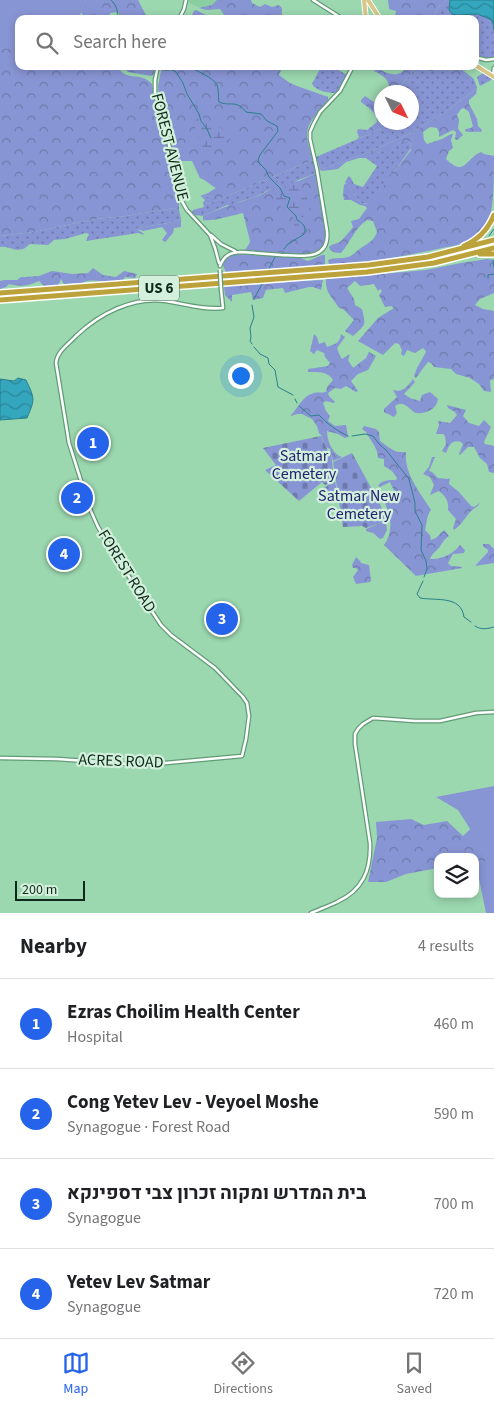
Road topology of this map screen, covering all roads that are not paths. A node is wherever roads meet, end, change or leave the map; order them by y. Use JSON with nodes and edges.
{"nodes":[{"id":1,"x":186,"y":0,"type":"edge"},
{"id":2,"x":313,"y":0,"type":"edge"},
{"id":3,"x":364,"y":0,"type":"edge"},
{"id":4,"x":368,"y":0,"type":"edge"},
{"id":5,"x":182,"y":15,"type":"edge"},
{"id":6,"x":337,"y":15,"type":"edge"},
{"id":7,"x":366,"y":15,"type":"edge"},
{"id":8,"x":377,"y":15,"type":"edge"},
{"id":9,"x":479,"y":59,"type":"edge"},
{"id":10,"x":494,"y":60,"type":"edge"},
{"id":11,"x":479,"y":67,"type":"edge"},
{"id":12,"x":494,"y":68,"type":"edge"},
{"id":13,"x":157,"y":70,"type":"edge"},
{"id":14,"x":351,"y":70,"type":"edge"},
{"id":15,"x":493,"y":76,"type":"edge"},
{"id":16,"x":494,"y":216,"type":"edge"},
{"id":17,"x":208,"y":232,"type":"junction"},
{"id":18,"x":494,"y":240,"type":"edge"},
{"id":19,"x":494,"y":248,"type":"edge"},
{"id":20,"x":236,"y":252,"type":"junction"},
{"id":21,"x":494,"y":254,"type":"edge"},
{"id":22,"x":428,"y":256,"type":"junction"},
{"id":23,"x":450,"y":259,"type":"junction"},
{"id":24,"x":220,"y":266,"type":"junction"},
{"id":25,"x":0,"y":293,"type":"edge"},
{"id":26,"x":0,"y":300,"type":"edge"},
{"id":27,"x":223,"y":308,"type":"joint"},
{"id":28,"x":494,"y":712,"type":"edge"},
{"id":29,"x":242,"y":756,"type":"joint"},
{"id":30,"x":0,"y":758,"type":"edge"},
{"id":31,"x":311,"y":913,"type":"edge"}],
"edges":[{"from":1,"to":5,"type":"street"},
{"from":2,"to":6,"type":"street"},
{"from":3,"to":7,"type":"main road"},
{"from":4,"to":8,"type":"main road"},
{"from":9,"to":10,"type":"street"},
{"from":11,"to":15,"type":"main road"},
{"from":12,"to":15,"type":"street"},
{"from":13,"to":17,"type":"street","name":"FOREST AVENUE"},
{"from":14,"to":20,"type":"street"},
{"from":16,"to":22,"type":"highway"},
{"from":17,"to":20,"type":"street"},
{"from":17,"to":24,"type":"street","name":"FOREST AVENUE"},
{"from":18,"to":22,"type":"highway","number":"US 6"},
{"from":19,"to":23,"type":"highway","number":"US 6"},
{"from":20,"to":24,"type":"street"},
{"from":21,"to":23,"type":"highway"},
{"from":22,"to":25,"type":"highway","number":"US 6"},
{"from":23,"to":26,"type":"highway","number":"US 6"},
{"from":24,"to":27,"type":"street","name":"FOREST AVENUE","bridge":true},
{"from":27,"to":29,"type":"street","name":"FOREST ROAD"},
{"from":28,"to":31,"type":"street"},
{"from":29,"to":30,"type":"street","name":"ACRES ROAD"}]}
